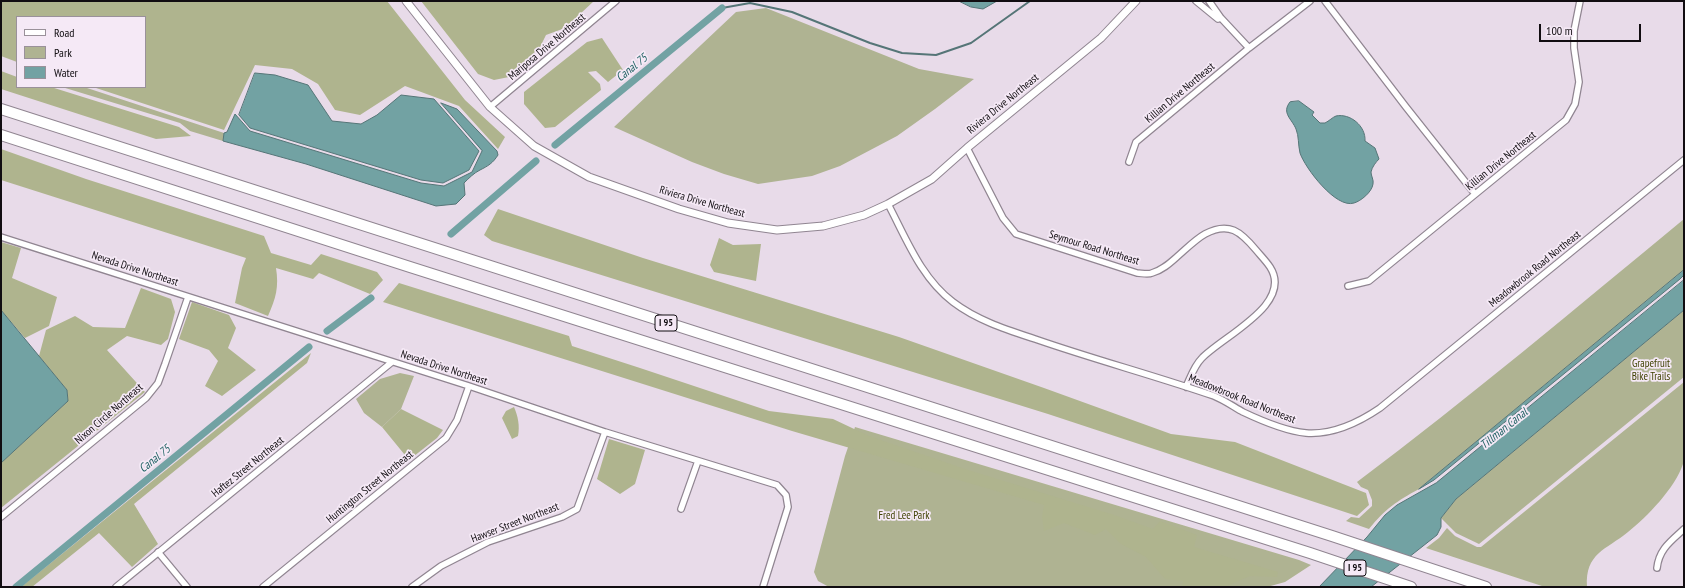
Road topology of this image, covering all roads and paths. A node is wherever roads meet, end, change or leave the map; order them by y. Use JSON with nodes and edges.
{"nodes":[{"id":1,"x":406,"y":1,"type":"edge"},
{"id":2,"x":616,"y":1,"type":"edge"},
{"id":3,"x":1136,"y":1,"type":"edge"},
{"id":4,"x":1196,"y":1,"type":"edge"},
{"id":5,"x":1209,"y":1,"type":"edge"},
{"id":6,"x":1310,"y":1,"type":"edge"},
{"id":7,"x":1325,"y":1,"type":"edge"},
{"id":8,"x":1580,"y":1,"type":"edge"},
{"id":9,"x":1221,"y":18,"type":"junction"},
{"id":10,"x":1249,"y":48,"type":"junction"},
{"id":11,"x":490,"y":107,"type":"junction"},
{"id":12,"x":1,"y":109,"type":"edge"},
{"id":13,"x":1,"y":135,"type":"edge"},
{"id":14,"x":967,"y":148,"type":"junction"},
{"id":15,"x":1684,"y":160,"type":"edge"},
{"id":16,"x":1129,"y":162,"type":"dead end"},
{"id":17,"x":1475,"y":194,"type":"junction"},
{"id":18,"x":888,"y":204,"type":"junction"},
{"id":19,"x":1,"y":237,"type":"edge"},
{"id":20,"x":1348,"y":286,"type":"dead end"},
{"id":21,"x":188,"y":297,"type":"junction"},
{"id":22,"x":392,"y":362,"type":"junction"},
{"id":23,"x":469,"y":386,"type":"junction"},
{"id":24,"x":1186,"y":387,"type":"junction"},
{"id":25,"x":605,"y":432,"type":"junction"},
{"id":26,"x":698,"y":461,"type":"junction"},
{"id":27,"x":681,"y":509,"type":"dead end"},
{"id":28,"x":1,"y":517,"type":"edge"},
{"id":29,"x":1684,"y":529,"type":"edge"},
{"id":30,"x":158,"y":552,"type":"junction"},
{"id":31,"x":1657,"y":568,"type":"dead end"},
{"id":32,"x":116,"y":587,"type":"edge"},
{"id":33,"x":187,"y":587,"type":"edge"},
{"id":34,"x":263,"y":587,"type":"edge"},
{"id":35,"x":412,"y":587,"type":"edge"},
{"id":36,"x":763,"y":587,"type":"edge"},
{"id":37,"x":1411,"y":587,"type":"edge"},
{"id":38,"x":1486,"y":587,"type":"edge"}],
"edges":[{"from":1,"to":11,"type":"street","name":"Riviera Drive Northeast"},
{"from":2,"to":11,"type":"street","name":"Mariposa Drive Northeast"},
{"from":3,"to":14,"type":"street","name":"Riviera Drive Northeast"},
{"from":4,"to":9,"type":"street"},
{"from":5,"to":9,"type":"street"},
{"from":6,"to":10,"type":"street","name":"Killian Drive Northeast"},
{"from":7,"to":17,"type":"street"},
{"from":8,"to":17,"type":"street","name":"Killian Drive Northeast"},
{"from":9,"to":10,"type":"street"},
{"from":10,"to":16,"type":"street","name":"Killian Drive Northeast"},
{"from":11,"to":18,"type":"street","name":"Riviera Drive Northeast"},
{"from":12,"to":38,"type":"highway","number":"I 95"},
{"from":13,"to":37,"type":"highway","number":"I 95"},
{"from":14,"to":18,"type":"street","name":"Riviera Drive Northeast"},
{"from":14,"to":24,"type":"street","name":"Seymour Road Northeast"},
{"from":15,"to":24,"type":"street","name":"Meadowbrook Road Northeast"},
{"from":17,"to":20,"type":"street","name":"Killian Drive Northeast"},
{"from":18,"to":24,"type":"street","name":"Meadowbrook Road Northeast"},
{"from":19,"to":21,"type":"street","name":"Nevada Drive Northeast"},
{"from":21,"to":22,"type":"street","name":"Nevada Drive Northeast"},
{"from":21,"to":28,"type":"street","name":"Nixon Circle Northeast"},
{"from":22,"to":23,"type":"street","name":"Nevada Drive Northeast"},
{"from":22,"to":30,"type":"street","name":"Haftez Street Northeast"},
{"from":23,"to":25,"type":"street","name":"Nevada Drive Northeast"},
{"from":23,"to":34,"type":"street","name":"Huntington Street Northeast"},
{"from":25,"to":26,"type":"street","name":"Nevada Drive Northeast"},
{"from":25,"to":35,"type":"street","name":"Hawser Street Northeast"},
{"from":26,"to":27,"type":"street"},
{"from":26,"to":36,"type":"street","name":"Nevada Drive Northeast"},
{"from":29,"to":31,"type":"street"},
{"from":30,"to":32,"type":"street","name":"Haftez Street Northeast"},
{"from":30,"to":33,"type":"street"}]}
